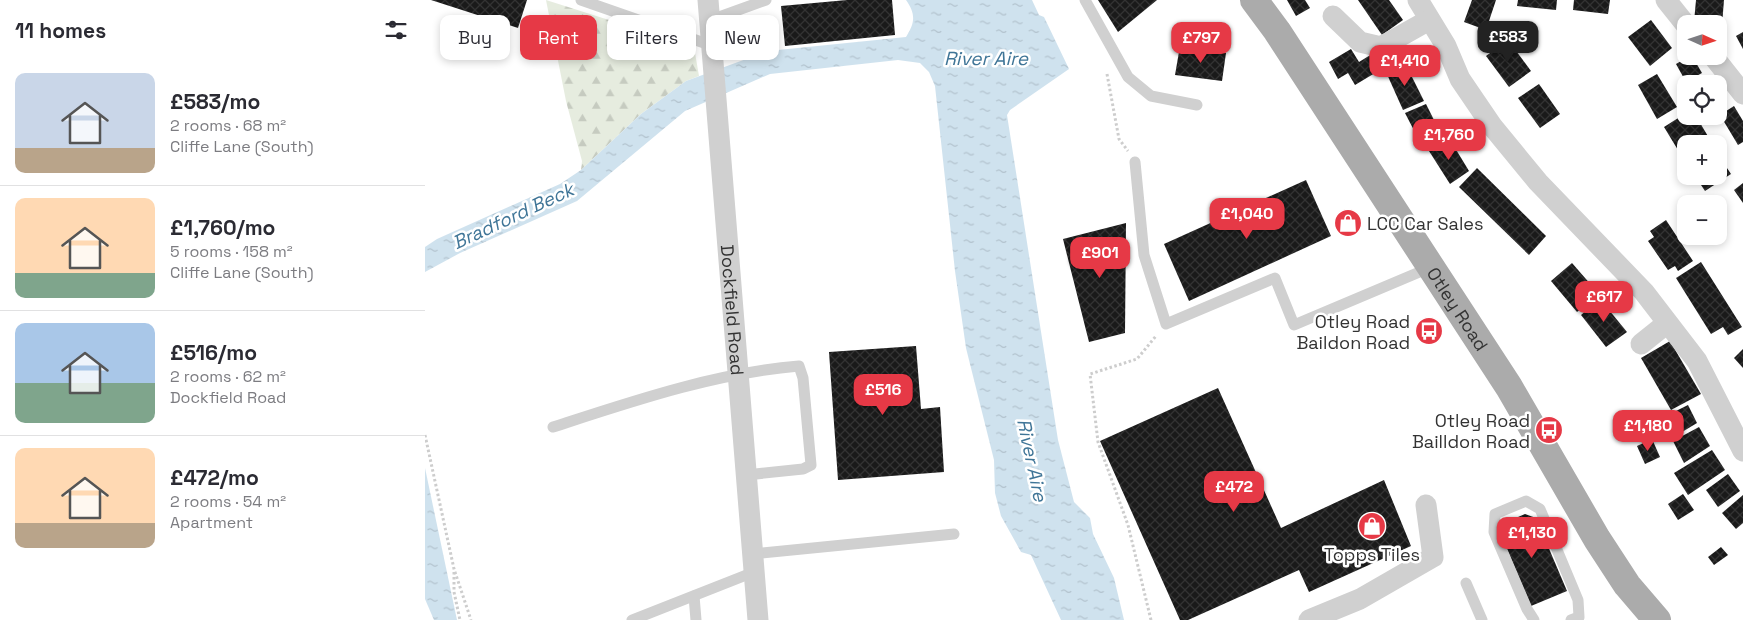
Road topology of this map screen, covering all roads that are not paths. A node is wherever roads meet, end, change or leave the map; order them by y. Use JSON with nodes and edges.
{"nodes":[{"id":1,"x":581,"y":0,"type":"edge"},
{"id":2,"x":708,"y":0,"type":"edge"},
{"id":3,"x":766,"y":0,"type":"edge"},
{"id":4,"x":1085,"y":0,"type":"edge"},
{"id":5,"x":1254,"y":0,"type":"edge"},
{"id":6,"x":1418,"y":0,"type":"edge"},
{"id":7,"x":1666,"y":0,"type":"edge"},
{"id":8,"x":708,"y":15,"type":"edge"},
{"id":9,"x":725,"y":15,"type":"edge"},
{"id":10,"x":1678,"y":15,"type":"edge"},
{"id":11,"x":1333,"y":16,"type":"dead end"},
{"id":12,"x":1429,"y":20,"type":"junction"},
{"id":13,"x":706,"y":44,"type":"edge"},
{"id":14,"x":711,"y":60,"type":"edge"},
{"id":15,"x":1720,"y":65,"type":"edge"},
{"id":16,"x":1743,"y":94,"type":"edge"},
{"id":17,"x":1197,"y":105,"type":"dead end"},
{"id":18,"x":1135,"y":162,"type":"road end"},
{"id":19,"x":1429,"y":268,"type":"junction"},
{"id":20,"x":1666,"y":324,"type":"junction"},
{"id":21,"x":1641,"y":344,"type":"dead end"},
{"id":22,"x":738,"y":374,"type":"junction"},
{"id":23,"x":553,"y":427,"type":"dead end"},
{"id":24,"x":1743,"y":451,"type":"edge"},
{"id":25,"x":745,"y":475,"type":"junction"},
{"id":26,"x":1427,"y":505,"type":"dead end"},
{"id":27,"x":953,"y":534,"type":"dead end"},
{"id":28,"x":753,"y":563,"type":"junction"},
{"id":29,"x":1466,"y":583,"type":"dead end"},
{"id":30,"x":693,"y":596,"type":"junction"},
{"id":31,"x":1575,"y":618,"type":"edge"},
{"id":32,"x":631,"y":620,"type":"edge"},
{"id":33,"x":696,"y":620,"type":"edge"},
{"id":34,"x":758,"y":620,"type":"edge"},
{"id":35,"x":1309,"y":620,"type":"edge"},
{"id":36,"x":1482,"y":620,"type":"edge"},
{"id":37,"x":1534,"y":620,"type":"edge"},
{"id":38,"x":1656,"y":620,"type":"edge"}],
"edges":[{"from":1,"to":13,"type":"lane"},
{"from":2,"to":8,"type":"street","name":"Dockfield Road"},
{"from":3,"to":9,"type":"lane"},
{"from":4,"to":17,"type":"lane"},
{"from":5,"to":19,"type":"main road","name":"Otley Road"},
{"from":6,"to":12,"type":"street"},
{"from":7,"to":10,"type":"street"},
{"from":11,"to":12,"type":"street"},
{"from":12,"to":20,"type":"street"},
{"from":14,"to":22,"type":"street","name":"Dockfield Road"},
{"from":15,"to":16,"type":"street"},
{"from":18,"to":19,"type":"lane"},
{"from":19,"to":38,"type":"main road","name":"Otley Road"},
{"from":20,"to":21,"type":"street"},
{"from":20,"to":24,"type":"street"},
{"from":22,"to":23,"type":"lane"},
{"from":22,"to":25,"type":"street","name":"Dockfield Road"},
{"from":22,"to":25,"type":"lane"},
{"from":25,"to":28,"type":"street","name":"Dockfield Road"},
{"from":26,"to":35,"type":"street"},
{"from":27,"to":28,"type":"lane"},
{"from":28,"to":30,"type":"lane"},
{"from":28,"to":34,"type":"street","name":"Dockfield Road"},
{"from":29,"to":36,"type":"lane"},
{"from":30,"to":32,"type":"lane"},
{"from":30,"to":33,"type":"lane"},
{"from":31,"to":37,"type":"lane"}]}
